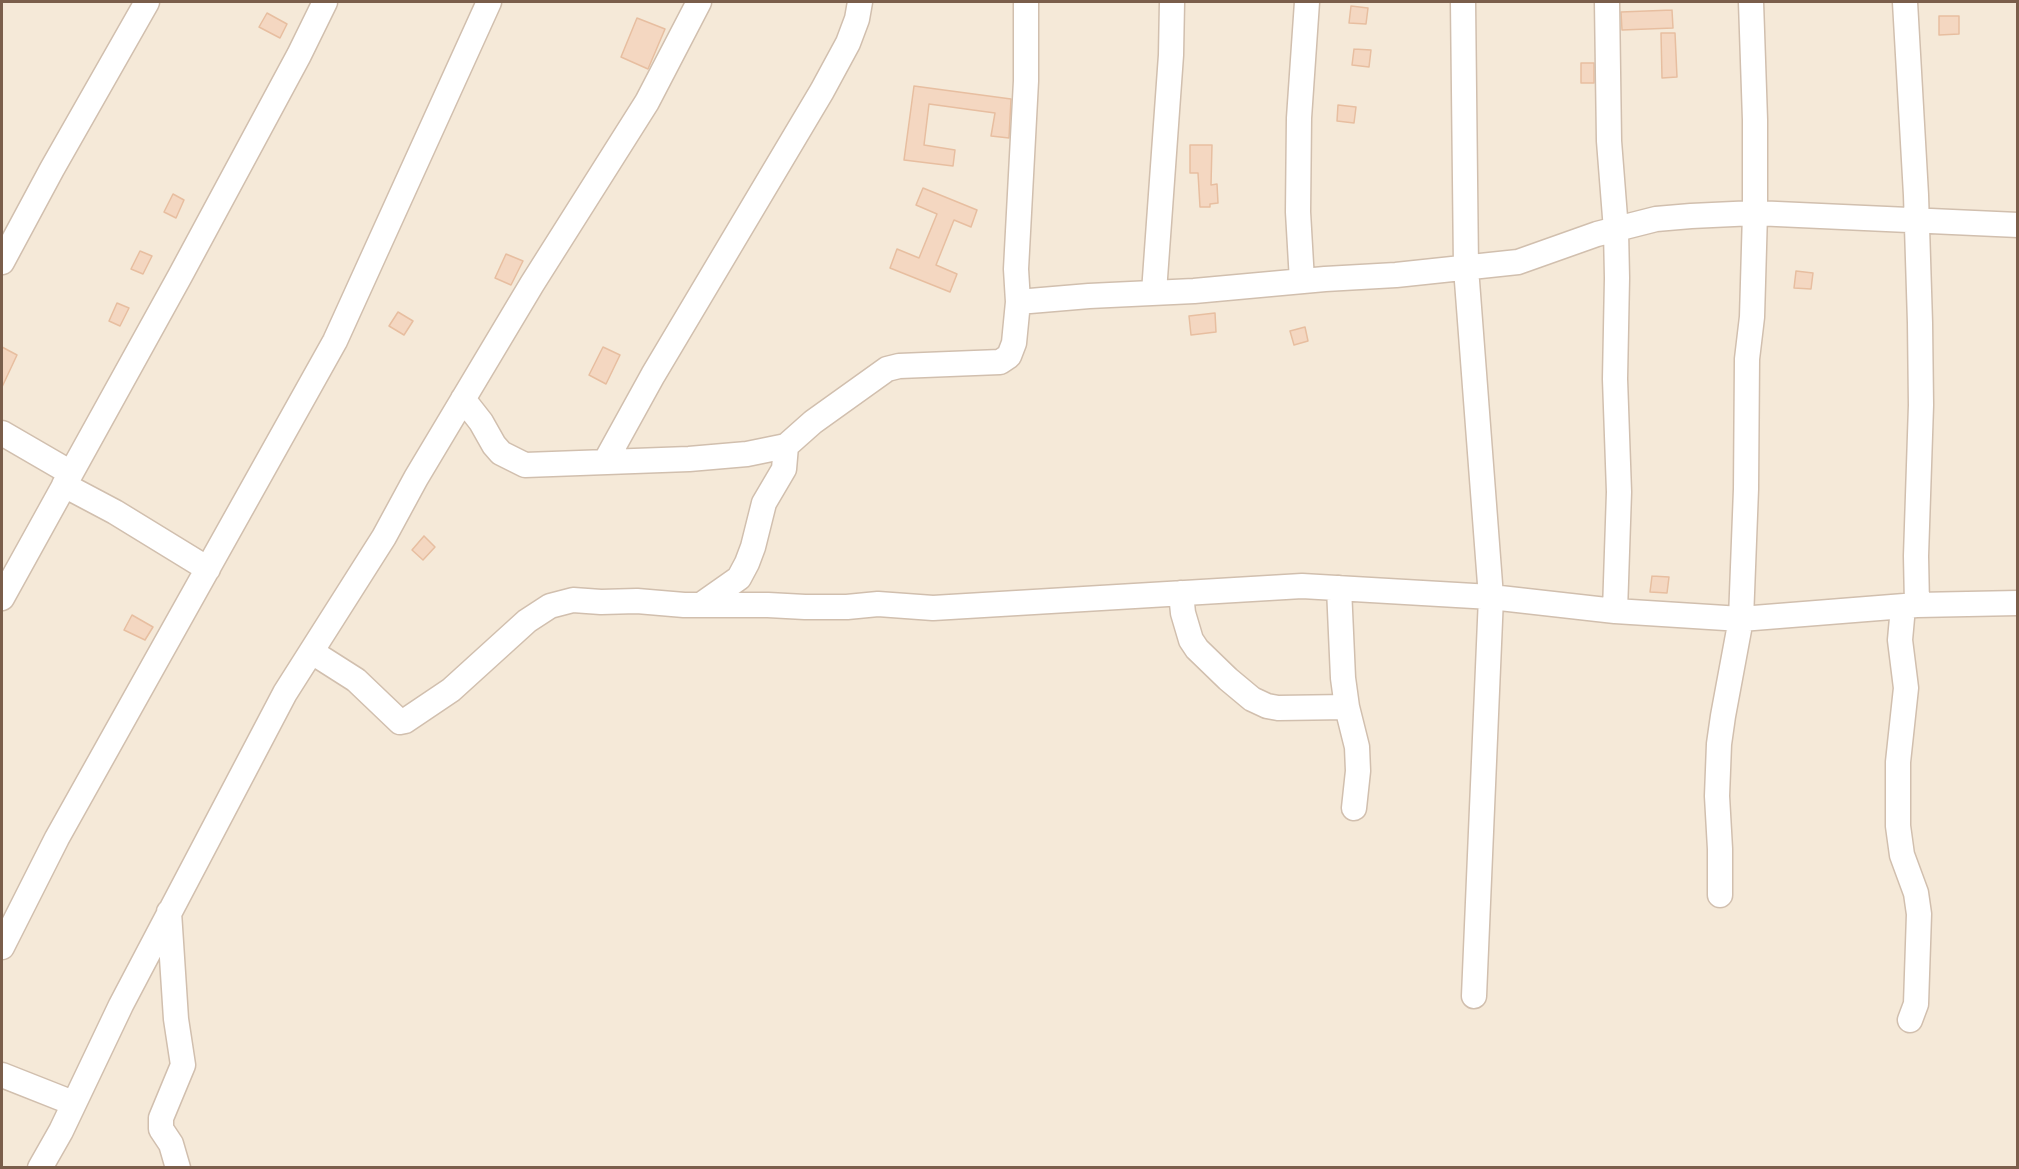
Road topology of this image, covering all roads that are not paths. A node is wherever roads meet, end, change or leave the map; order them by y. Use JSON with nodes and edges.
{"nodes":[{"id":1,"x":147,"y":2,"type":"edge"},
{"id":2,"x":325,"y":2,"type":"edge"},
{"id":3,"x":489,"y":2,"type":"edge"},
{"id":4,"x":699,"y":2,"type":"edge"},
{"id":5,"x":860,"y":2,"type":"edge"},
{"id":6,"x":1026,"y":2,"type":"edge"},
{"id":7,"x":1172,"y":2,"type":"edge"},
{"id":8,"x":1306,"y":2,"type":"edge"},
{"id":9,"x":1463,"y":2,"type":"edge"},
{"id":10,"x":1607,"y":2,"type":"edge"},
{"id":11,"x":1751,"y":2,"type":"edge"},
{"id":12,"x":1905,"y":2,"type":"edge"},
{"id":13,"x":1755,"y":213,"type":"junction"},
{"id":14,"x":1916,"y":222,"type":"junction"},
{"id":15,"x":2018,"y":225,"type":"edge"},
{"id":16,"x":1616,"y":230,"type":"junction"},
{"id":17,"x":2,"y":262,"type":"edge"},
{"id":18,"x":1466,"y":268,"type":"junction"},
{"id":19,"x":1302,"y":281,"type":"junction"},
{"id":20,"x":1154,"y":292,"type":"junction"},
{"id":21,"x":1018,"y":302,"type":"junction"},
{"id":22,"x":463,"y":399,"type":"junction"},
{"id":23,"x":2,"y":433,"type":"edge"},
{"id":24,"x":786,"y":446,"type":"junction"},
{"id":25,"x":605,"y":462,"type":"junction"},
{"id":26,"x":67,"y":479,"type":"junction"},
{"id":27,"x":208,"y":569,"type":"junction"},
{"id":28,"x":739,"y":578,"type":"junction"},
{"id":29,"x":1340,"y":588,"type":"junction"},
{"id":30,"x":1181,"y":593,"type":"junction"},
{"id":31,"x":1491,"y":597,"type":"junction"},
{"id":32,"x":2,"y":598,"type":"edge"},
{"id":33,"x":2018,"y":603,"type":"edge"},
{"id":34,"x":702,"y":604,"type":"junction"},
{"id":35,"x":740,"y":604,"type":"junction"},
{"id":36,"x":1910,"y":606,"type":"junction"},
{"id":37,"x":1616,"y":611,"type":"junction"},
{"id":38,"x":1742,"y":620,"type":"junction"},
{"id":39,"x":312,"y":652,"type":"junction"},
{"id":40,"x":1347,"y":707,"type":"junction"},
{"id":41,"x":1354,"y":807,"type":"dead end"},
{"id":42,"x":1720,"y":895,"type":"dead end"},
{"id":43,"x":169,"y":912,"type":"junction"},
{"id":44,"x":2,"y":947,"type":"edge"},
{"id":45,"x":1474,"y":996,"type":"dead end"},
{"id":46,"x":1910,"y":1020,"type":"dead end"},
{"id":47,"x":2,"y":1075,"type":"edge"},
{"id":48,"x":73,"y":1103,"type":"junction"},
{"id":49,"x":40,"y":1167,"type":"edge"},
{"id":50,"x":178,"y":1167,"type":"edge"}],
"edges":[{"from":1,"to":17,"type":"street"},
{"from":2,"to":26,"type":"street"},
{"from":3,"to":27,"type":"street"},
{"from":4,"to":22,"type":"street"},
{"from":5,"to":25,"type":"street"},
{"from":6,"to":21,"type":"street"},
{"from":7,"to":20,"type":"street"},
{"from":8,"to":19,"type":"street"},
{"from":9,"to":18,"type":"street"},
{"from":10,"to":16,"type":"street"},
{"from":11,"to":13,"type":"street"},
{"from":12,"to":14,"type":"street"},
{"from":13,"to":14,"type":"street"},
{"from":13,"to":16,"type":"street"},
{"from":13,"to":38,"type":"street"},
{"from":14,"to":15,"type":"street"},
{"from":14,"to":36,"type":"street"},
{"from":16,"to":18,"type":"street"},
{"from":16,"to":37,"type":"street"},
{"from":18,"to":19,"type":"street"},
{"from":18,"to":31,"type":"street"},
{"from":19,"to":20,"type":"street"},
{"from":20,"to":21,"type":"street"},
{"from":21,"to":24,"type":"street"},
{"from":22,"to":25,"type":"street"},
{"from":22,"to":39,"type":"street"},
{"from":23,"to":26,"type":"street"},
{"from":24,"to":25,"type":"street"},
{"from":24,"to":28,"type":"street"},
{"from":26,"to":27,"type":"street"},
{"from":26,"to":32,"type":"street"},
{"from":27,"to":44,"type":"street"},
{"from":28,"to":34,"type":"street"},
{"from":28,"to":35,"type":"street"},
{"from":29,"to":30,"type":"street"},
{"from":29,"to":31,"type":"street"},
{"from":29,"to":40,"type":"street"},
{"from":30,"to":35,"type":"street"},
{"from":30,"to":40,"type":"street"},
{"from":31,"to":37,"type":"street"},
{"from":31,"to":45,"type":"street"},
{"from":33,"to":36,"type":"street"},
{"from":34,"to":35,"type":"street"},
{"from":34,"to":39,"type":"street"},
{"from":36,"to":38,"type":"street"},
{"from":36,"to":46,"type":"street"},
{"from":37,"to":38,"type":"street"},
{"from":38,"to":42,"type":"street"},
{"from":39,"to":43,"type":"street"},
{"from":40,"to":41,"type":"street"},
{"from":43,"to":48,"type":"street"},
{"from":43,"to":50,"type":"street"},
{"from":47,"to":48,"type":"street"},
{"from":48,"to":49,"type":"street"}]}
